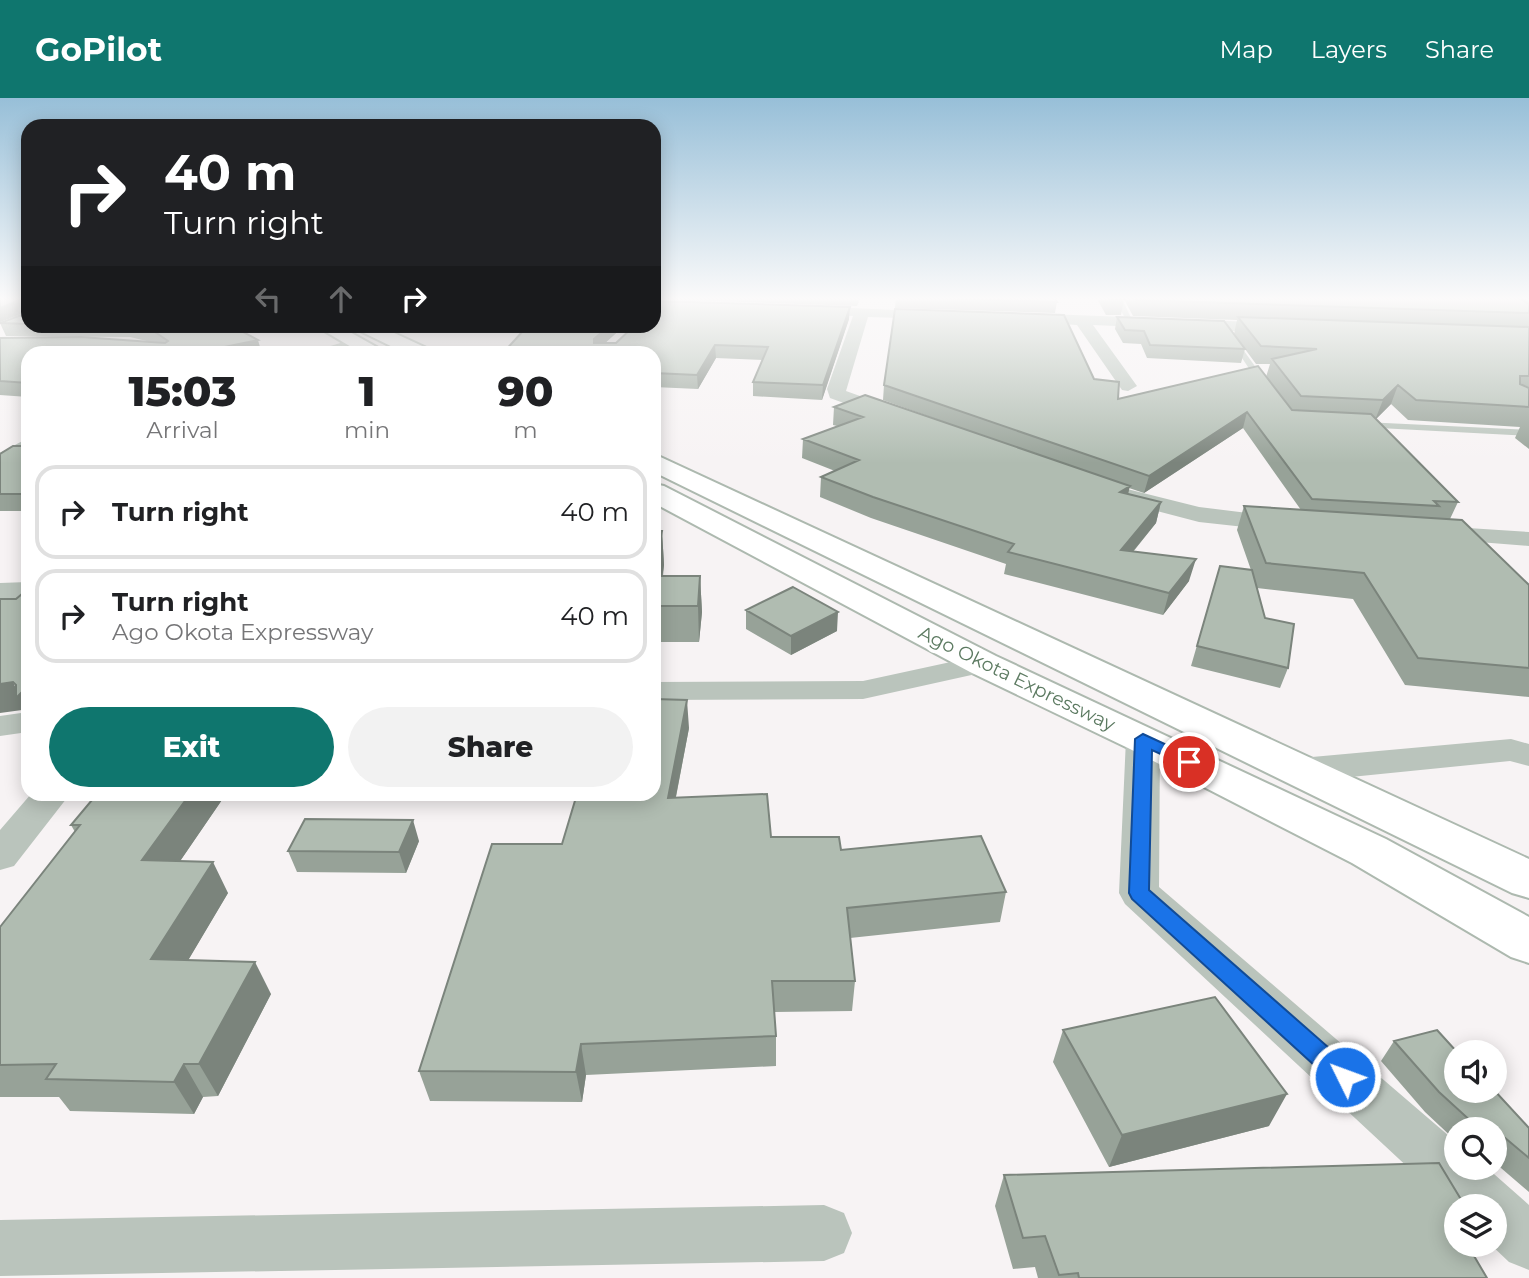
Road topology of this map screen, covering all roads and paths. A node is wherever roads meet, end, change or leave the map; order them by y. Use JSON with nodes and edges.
{"nodes":[{"id":1,"x":848,"y":352,"type":"edge"},
{"id":2,"x":1104,"y":352,"type":"edge"},
{"id":3,"x":1240,"y":352,"type":"edge"},
{"id":4,"x":1128,"y":386,"type":"dead end"},
{"id":5,"x":1267,"y":388,"type":"edge"},
{"id":6,"x":909,"y":420,"type":"edge"},
{"id":7,"x":1357,"y":424,"type":"edge"},
{"id":8,"x":1529,"y":433,"type":"edge"},
{"id":9,"x":0,"y":443,"type":"edge"},
{"id":10,"x":21,"y":443,"type":"edge"},
{"id":11,"x":21,"y":448,"type":"edge"},
{"id":12,"x":0,"y":463,"type":"edge"},
{"id":13,"x":661,"y":466,"type":"edge"},
{"id":14,"x":1101,"y":488,"type":"edge"},
{"id":15,"x":661,"y":496,"type":"edge"},
{"id":16,"x":1296,"y":525,"type":"edge"},
{"id":17,"x":1419,"y":532,"type":"edge"},
{"id":18,"x":1529,"y":539,"type":"edge"},
{"id":19,"x":21,"y":590,"type":"edge"},
{"id":20,"x":0,"y":591,"type":"edge"},
{"id":21,"x":983,"y":664,"type":"junction"},
{"id":22,"x":661,"y":691,"type":"edge"},
{"id":23,"x":21,"y":723,"type":"edge"},
{"id":24,"x":0,"y":726,"type":"edge"},
{"id":25,"x":1143,"y":739,"type":"junction"},
{"id":26,"x":1526,"y":753,"type":"edge"},
{"id":27,"x":1300,"y":770,"type":"junction"},
{"id":28,"x":46,"y":801,"type":"edge"},
{"id":29,"x":0,"y":856,"type":"edge"},
{"id":30,"x":1529,"y":880,"type":"edge"},
{"id":31,"x":1529,"y":942,"type":"edge"},
{"id":32,"x":1476,"y":1194,"type":"edge"},
{"id":33,"x":1507,"y":1223,"type":"edge"},
{"id":34,"x":824,"y":1233,"type":"dead end"},
{"id":35,"x":1529,"y":1242,"type":"edge"},
{"id":36,"x":0,"y":1248,"type":"edge"}],
"edges":[{"from":1,"to":6,"type":"street"},
{"from":2,"to":4,"type":"street"},
{"from":3,"to":5,"type":"lane"},
{"from":7,"to":8,"type":"lane"},
{"from":9,"to":10,"type":"street"},
{"from":11,"to":12,"type":"street"},
{"from":13,"to":27,"type":"main road","name":"Ago Okota Expressway"},
{"from":14,"to":16,"type":"street"},
{"from":15,"to":21,"type":"main road","name":"Ago Okota Expressway"},
{"from":17,"to":18,"type":"street"},
{"from":19,"to":20,"type":"street"},
{"from":21,"to":22,"type":"street"},
{"from":21,"to":25,"type":"main road","name":"Ago Okota Expressway"},
{"from":23,"to":24,"type":"street"},
{"from":25,"to":31,"type":"main road","name":"Ago Okota Expressway"},
{"from":25,"to":32,"type":"street"},
{"from":26,"to":27,"type":"street"},
{"from":27,"to":30,"type":"main road","name":"Ago Okota Expressway"},
{"from":28,"to":29,"type":"street"},
{"from":33,"to":35,"type":"street"},
{"from":34,"to":36,"type":"street"}]}
